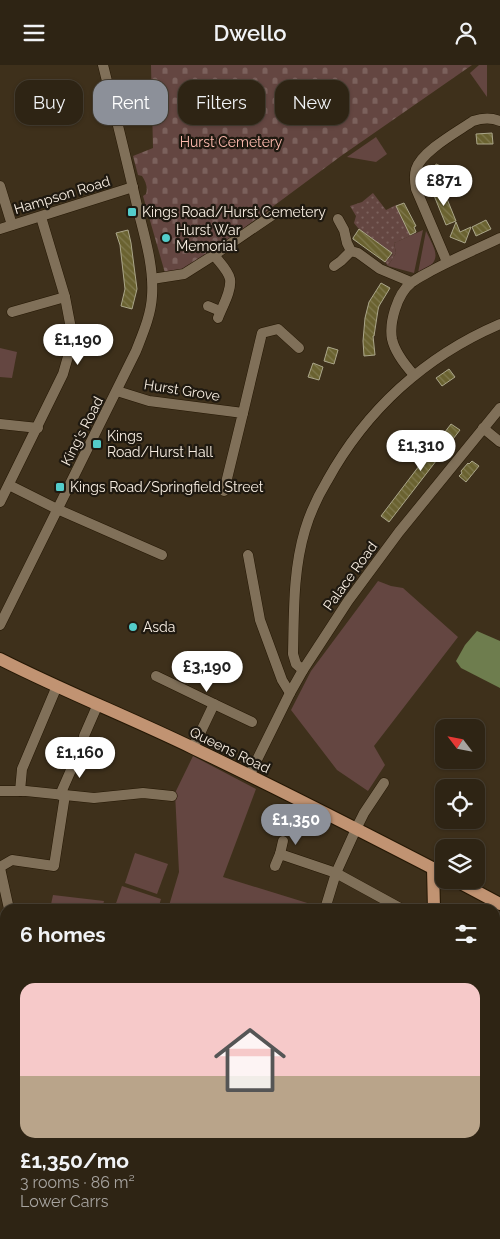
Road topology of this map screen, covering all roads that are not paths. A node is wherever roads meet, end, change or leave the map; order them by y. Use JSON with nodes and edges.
{"nodes":[{"id":1,"x":103,"y":65,"type":"edge"},
{"id":2,"x":500,"y":121,"type":"edge"},
{"id":3,"x":0,"y":187,"type":"edge"},
{"id":4,"x":133,"y":187,"type":"junction"},
{"id":5,"x":274,"y":213,"type":"dead end"},
{"id":6,"x":41,"y":217,"type":"junction"},
{"id":7,"x":338,"y":219,"type":"dead end"},
{"id":8,"x":12,"y":225,"type":"junction"},
{"id":9,"x":0,"y":229,"type":"edge"},
{"id":10,"x":500,"y":238,"type":"edge"},
{"id":11,"x":351,"y":251,"type":"junction"},
{"id":12,"x":214,"y":255,"type":"junction"},
{"id":13,"x":447,"y":262,"type":"junction"},
{"id":14,"x":334,"y":266,"type":"dead end"},
{"id":15,"x":152,"y":279,"type":"junction"},
{"id":16,"x":411,"y":282,"type":"junction"},
{"id":17,"x":65,"y":297,"type":"junction"},
{"id":18,"x":208,"y":307,"type":"dead end"},
{"id":19,"x":12,"y":312,"type":"dead end"},
{"id":20,"x":500,"y":324,"type":"edge"},
{"id":21,"x":299,"y":348,"type":"dead end"},
{"id":22,"x":414,"y":375,"type":"junction"},
{"id":23,"x":117,"y":391,"type":"junction"},
{"id":24,"x":500,"y":408,"type":"edge"},
{"id":25,"x":243,"y":413,"type":"junction"},
{"id":26,"x":0,"y":424,"type":"edge"},
{"id":27,"x":38,"y":427,"type":"junction"},
{"id":28,"x":483,"y":428,"type":"junction"},
{"id":29,"x":500,"y":442,"type":"edge"},
{"id":30,"x":9,"y":485,"type":"junction"},
{"id":31,"x":224,"y":491,"type":"dead end"},
{"id":32,"x":0,"y":503,"type":"edge"},
{"id":33,"x":57,"y":509,"type":"junction"},
{"id":34,"x":162,"y":555,"type":"dead end"},
{"id":35,"x":248,"y":555,"type":"dead end"},
{"id":36,"x":0,"y":625,"type":"edge"},
{"id":37,"x":0,"y":659,"type":"edge"},
{"id":38,"x":303,"y":670,"type":"junction"},
{"id":39,"x":156,"y":676,"type":"dead end"},
{"id":40,"x":57,"y":686,"type":"junction"},
{"id":41,"x":290,"y":693,"type":"junction"},
{"id":42,"x":98,"y":704,"type":"junction"},
{"id":43,"x":214,"y":704,"type":"junction"},
{"id":44,"x":252,"y":722,"type":"dead end"},
{"id":45,"x":84,"y":736,"type":"dead end"},
{"id":46,"x":193,"y":747,"type":"junction"},
{"id":47,"x":78,"y":754,"type":"dead end"},
{"id":48,"x":249,"y":776,"type":"junction"},
{"id":49,"x":384,"y":783,"type":"dead end"},
{"id":50,"x":0,"y":791,"type":"edge"},
{"id":51,"x":20,"y":791,"type":"junction"},
{"id":52,"x":62,"y":795,"type":"junction"},
{"id":53,"x":172,"y":796,"type":"dead end"},
{"id":54,"x":356,"y":829,"type":"junction"},
{"id":55,"x":284,"y":841,"type":"dead end"},
{"id":56,"x":280,"y":853,"type":"junction"},
{"id":57,"x":275,"y":866,"type":"dead end"},
{"id":58,"x":0,"y":867,"type":"edge"},
{"id":59,"x":435,"y":869,"type":"edge"},
{"id":60,"x":336,"y":873,"type":"junction"},
{"id":61,"x":436,"y":889,"type":"edge"},
{"id":62,"x":471,"y":889,"type":"edge"},
{"id":63,"x":8,"y":904,"type":"edge"},
{"id":64,"x":327,"y":904,"type":"edge"},
{"id":65,"x":393,"y":904,"type":"edge"},
{"id":66,"x":435,"y":904,"type":"edge"},
{"id":67,"x":500,"y":904,"type":"edge"}],
"edges":[{"from":1,"to":4,"type":"street","name":"King's Road"},
{"from":2,"to":13,"type":"street"},
{"from":3,"to":8,"type":"street"},
{"from":4,"to":6,"type":"street","name":"Hampson Road"},
{"from":4,"to":15,"type":"street","name":"King's Road"},
{"from":5,"to":12,"type":"street"},
{"from":6,"to":8,"type":"street","name":"Hampson Road"},
{"from":6,"to":17,"type":"street"},
{"from":7,"to":11,"type":"street"},
{"from":8,"to":9,"type":"street","name":"Hampson Road"},
{"from":10,"to":13,"type":"street"},
{"from":11,"to":14,"type":"street"},
{"from":11,"to":16,"type":"street"},
{"from":12,"to":15,"type":"street"},
{"from":12,"to":18,"type":"street"},
{"from":13,"to":16,"type":"street"},
{"from":15,"to":23,"type":"street","name":"King's Road"},
{"from":16,"to":22,"type":"street"},
{"from":17,"to":19,"type":"street"},
{"from":17,"to":27,"type":"street"},
{"from":20,"to":22,"type":"street"},
{"from":21,"to":25,"type":"street"},
{"from":22,"to":38,"type":"street"},
{"from":23,"to":25,"type":"street","name":"Hurst Grove"},
{"from":23,"to":33,"type":"street","name":"King's Road"},
{"from":24,"to":28,"type":"street","name":"Palace Road"},
{"from":25,"to":31,"type":"street"},
{"from":26,"to":27,"type":"street"},
{"from":27,"to":30,"type":"street"},
{"from":28,"to":29,"type":"street"},
{"from":28,"to":38,"type":"street","name":"Palace Road"},
{"from":30,"to":32,"type":"street"},
{"from":30,"to":33,"type":"street"},
{"from":33,"to":34,"type":"street"},
{"from":33,"to":36,"type":"street","name":"King's Road"},
{"from":35,"to":41,"type":"street"},
{"from":37,"to":40,"type":"main road","name":"Queens Road"},
{"from":38,"to":41,"type":"street","name":"Palace Road"},
{"from":39,"to":43,"type":"street"},
{"from":40,"to":42,"type":"main road","name":"Queens Road"},
{"from":40,"to":51,"type":"street"},
{"from":41,"to":48,"type":"street","name":"Palace Road"},
{"from":42,"to":45,"type":"street"},
{"from":42,"to":46,"type":"main road","name":"Queens Road"},
{"from":43,"to":44,"type":"street"},
{"from":43,"to":46,"type":"street"},
{"from":46,"to":48,"type":"main road","name":"Queens Road"},
{"from":47,"to":52,"type":"street"},
{"from":48,"to":54,"type":"main road","name":"Queens Road"},
{"from":49,"to":54,"type":"street"},
{"from":50,"to":51,"type":"street"},
{"from":51,"to":52,"type":"street"},
{"from":52,"to":53,"type":"street"},
{"from":52,"to":58,"type":"street"},
{"from":54,"to":59,"type":"main road","name":"Queens Road"},
{"from":54,"to":60,"type":"street"},
{"from":55,"to":56,"type":"street"},
{"from":56,"to":57,"type":"street"},
{"from":56,"to":60,"type":"street"},
{"from":58,"to":63,"type":"street"},
{"from":60,"to":64,"type":"street"},
{"from":60,"to":65,"type":"street"},
{"from":61,"to":66,"type":"main road"},
{"from":62,"to":67,"type":"main road"}]}
